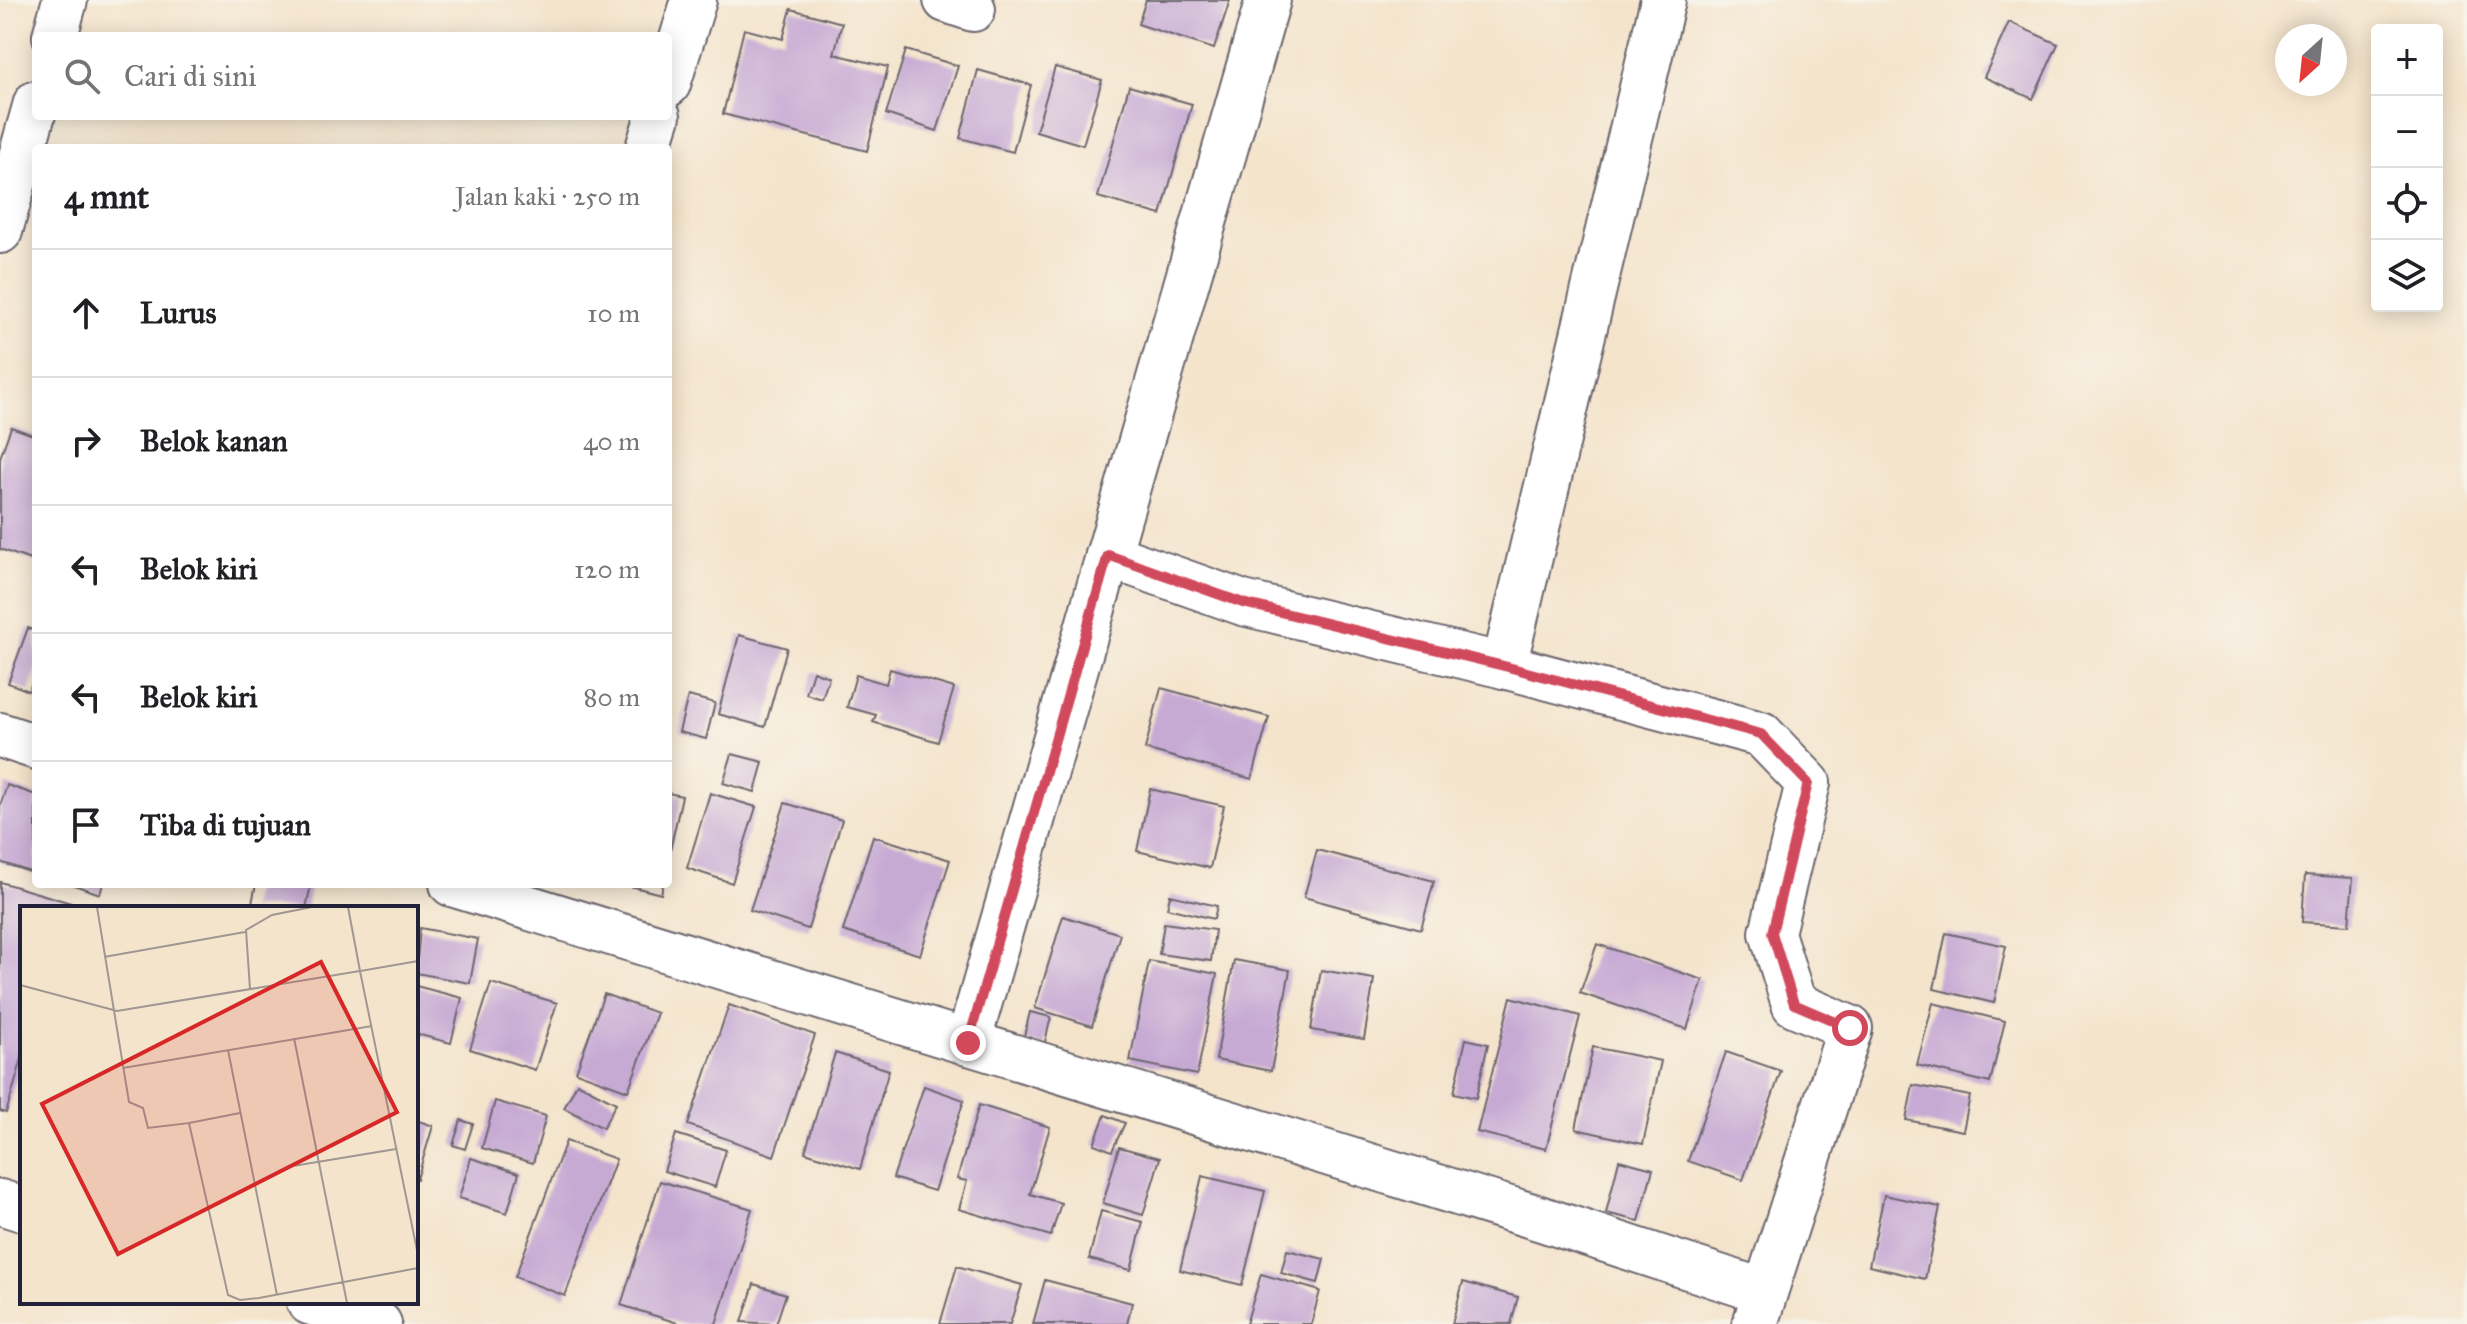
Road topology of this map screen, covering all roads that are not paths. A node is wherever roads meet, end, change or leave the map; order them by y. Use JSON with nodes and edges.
{"nodes":[{"id":1,"x":65,"y":0,"type":"edge"},
{"id":2,"x":694,"y":0,"type":"edge"},
{"id":3,"x":1268,"y":0,"type":"edge"},
{"id":4,"x":1663,"y":0,"type":"edge"},
{"id":5,"x":56,"y":32,"type":"edge"},
{"id":6,"x":672,"y":71,"type":"edge"},
{"id":7,"x":32,"y":117,"type":"edge"},
{"id":8,"x":657,"y":120,"type":"edge"},
{"id":9,"x":649,"y":144,"type":"edge"},
{"id":10,"x":0,"y":231,"type":"edge"},
{"id":11,"x":1108,"y":555,"type":"junction"},
{"id":12,"x":1504,"y":666,"type":"junction"},
{"id":13,"x":0,"y":735,"type":"edge"},
{"id":14,"x":32,"y":746,"type":"edge"},
{"id":15,"x":467,"y":888,"type":"edge"},
{"id":16,"x":968,"y":1043,"type":"junction"},
{"id":17,"x":0,"y":1202,"type":"edge"},
{"id":18,"x":20,"y":1208,"type":"edge"},
{"id":19,"x":315,"y":1304,"type":"edge"},
{"id":20,"x":1760,"y":1308,"type":"edge"},
{"id":21,"x":379,"y":1324,"type":"edge"}],
"edges":[{"from":1,"to":5,"type":"main road"},
{"from":2,"to":6,"type":"main road"},
{"from":3,"to":11,"type":"main road"},
{"from":4,"to":12,"type":"main road"},
{"from":7,"to":10,"type":"main road"},
{"from":8,"to":9,"type":"main road"},
{"from":11,"to":12,"type":"main road"},
{"from":11,"to":16,"type":"main road"},
{"from":12,"to":20,"type":"main road"},
{"from":13,"to":14,"type":"main road"},
{"from":15,"to":16,"type":"main road"},
{"from":16,"to":20,"type":"main road"},
{"from":17,"to":18,"type":"main road"},
{"from":19,"to":21,"type":"main road"}]}
